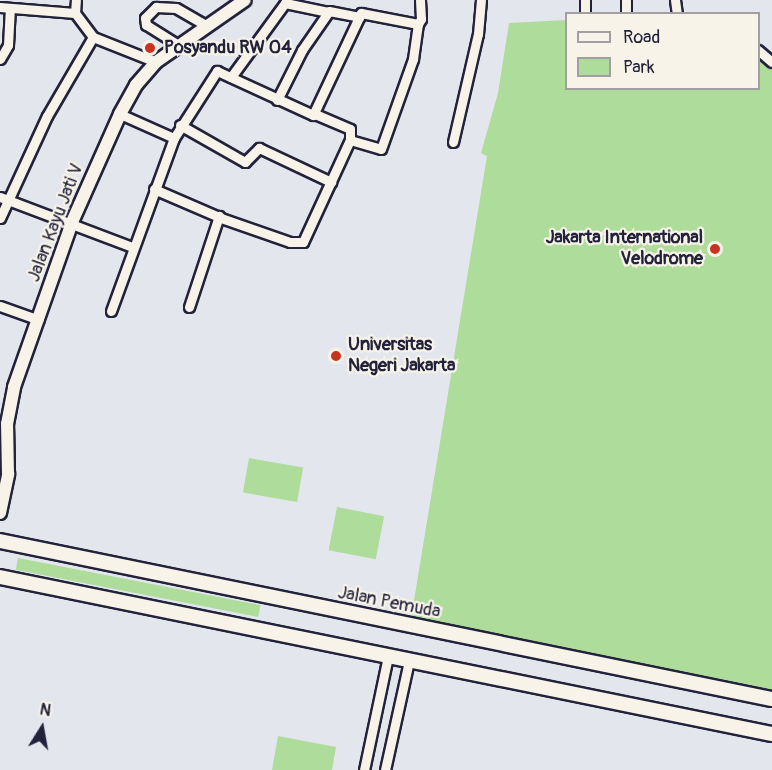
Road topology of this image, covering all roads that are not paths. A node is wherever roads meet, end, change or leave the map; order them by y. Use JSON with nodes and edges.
{"nodes":[{"id":1,"x":76,"y":0,"type":"edge"},
{"id":2,"x":245,"y":0,"type":"edge"},
{"id":3,"x":420,"y":0,"type":"edge"},
{"id":4,"x":481,"y":0,"type":"edge"},
{"id":5,"x":626,"y":0,"type":"edge"},
{"id":6,"x":0,"y":8,"type":"edge"},
{"id":7,"x":10,"y":8,"type":"junction"},
{"id":8,"x":626,"y":11,"type":"dead end"},
{"id":9,"x":328,"y":12,"type":"junction"},
{"id":10,"x":75,"y":13,"type":"junction"},
{"id":11,"x":359,"y":17,"type":"junction"},
{"id":12,"x":418,"y":24,"type":"junction"},
{"id":13,"x":207,"y":26,"type":"junction"},
{"id":14,"x":93,"y":38,"type":"junction"},
{"id":15,"x":180,"y":46,"type":"junction"},
{"id":16,"x":760,"y":51,"type":"edge"},
{"id":17,"x":0,"y":59,"type":"edge"},
{"id":18,"x":156,"y":62,"type":"junction"},
{"id":19,"x":772,"y":62,"type":"edge"},
{"id":20,"x":231,"y":77,"type":"junction"},
{"id":21,"x":276,"y":100,"type":"junction"},
{"id":22,"x":120,"y":114,"type":"junction"},
{"id":23,"x":315,"y":114,"type":"junction"},
{"id":24,"x":180,"y":125,"type":"junction"},
{"id":25,"x":174,"y":138,"type":"junction"},
{"id":26,"x":350,"y":140,"type":"junction"},
{"id":27,"x":453,"y":142,"type":"dead end"},
{"id":28,"x":331,"y":182,"type":"junction"},
{"id":29,"x":154,"y":189,"type":"junction"},
{"id":30,"x":4,"y":198,"type":"edge"},
{"id":31,"x":219,"y":216,"type":"junction"},
{"id":32,"x":0,"y":218,"type":"edge"},
{"id":33,"x":72,"y":222,"type":"junction"},
{"id":34,"x":132,"y":247,"type":"junction"},
{"id":35,"x":0,"y":306,"type":"edge"},
{"id":36,"x":189,"y":307,"type":"dead end"},
{"id":37,"x":111,"y":311,"type":"dead end"},
{"id":38,"x":39,"y":320,"type":"junction"},
{"id":39,"x":0,"y":513,"type":"edge"},
{"id":40,"x":0,"y":541,"type":"edge"},
{"id":41,"x":0,"y":577,"type":"edge"},
{"id":42,"x":388,"y":656,"type":"junction"},
{"id":43,"x":409,"y":661,"type":"junction"},
{"id":44,"x":380,"y":690,"type":"junction"},
{"id":45,"x":399,"y":693,"type":"junction"},
{"id":46,"x":772,"y":699,"type":"edge"},
{"id":47,"x":772,"y":734,"type":"edge"},
{"id":48,"x":364,"y":770,"type":"edge"},
{"id":49,"x":385,"y":770,"type":"edge"}],
"edges":[{"from":1,"to":10,"type":"street"},
{"from":2,"to":13,"type":"street","name":"Jalan Kayu Jati V"},
{"from":3,"to":12,"type":"street"},
{"from":4,"to":27,"type":"street"},
{"from":5,"to":8,"type":"street"},
{"from":6,"to":7,"type":"street"},
{"from":7,"to":10,"type":"street"},
{"from":7,"to":17,"type":"street"},
{"from":9,"to":11,"type":"street"},
{"from":9,"to":20,"type":"street"},
{"from":9,"to":21,"type":"street"},
{"from":10,"to":14,"type":"street"},
{"from":11,"to":12,"type":"street"},
{"from":11,"to":23,"type":"street"},
{"from":12,"to":26,"type":"street"},
{"from":13,"to":15,"type":"street","name":"Jalan Kayu Jati V"},
{"from":13,"to":15,"type":"street"},
{"from":14,"to":18,"type":"street"},
{"from":14,"to":30,"type":"street"},
{"from":15,"to":18,"type":"street","name":"Jalan Kayu Jati V"},
{"from":16,"to":19,"type":"street"},
{"from":18,"to":22,"type":"street","name":"Jalan Kayu Jati V"},
{"from":20,"to":21,"type":"street"},
{"from":20,"to":24,"type":"street"},
{"from":21,"to":23,"type":"street"},
{"from":22,"to":25,"type":"street"},
{"from":22,"to":33,"type":"street","name":"Jalan Kayu Jati V"},
{"from":23,"to":26,"type":"street"},
{"from":24,"to":25,"type":"street"},
{"from":24,"to":28,"type":"street"},
{"from":25,"to":29,"type":"street"},
{"from":26,"to":28,"type":"street"},
{"from":28,"to":31,"type":"street"},
{"from":29,"to":31,"type":"street"},
{"from":29,"to":34,"type":"street"},
{"from":30,"to":32,"type":"street"},
{"from":30,"to":33,"type":"street"},
{"from":31,"to":36,"type":"street"},
{"from":33,"to":34,"type":"street"},
{"from":33,"to":38,"type":"street","name":"Jalan Kayu Jati V"},
{"from":34,"to":37,"type":"street"},
{"from":35,"to":38,"type":"street"},
{"from":38,"to":39,"type":"street","name":"Jalan Kayu Jati V"},
{"from":40,"to":46,"type":"main road","name":"Jalan Pemuda"},
{"from":41,"to":42,"type":"main road"},
{"from":42,"to":43,"type":"main road"},
{"from":42,"to":44,"type":"street"},
{"from":43,"to":45,"type":"street"},
{"from":43,"to":47,"type":"main road"},
{"from":44,"to":45,"type":"street"},
{"from":44,"to":48,"type":"street"},
{"from":45,"to":49,"type":"street"}]}
